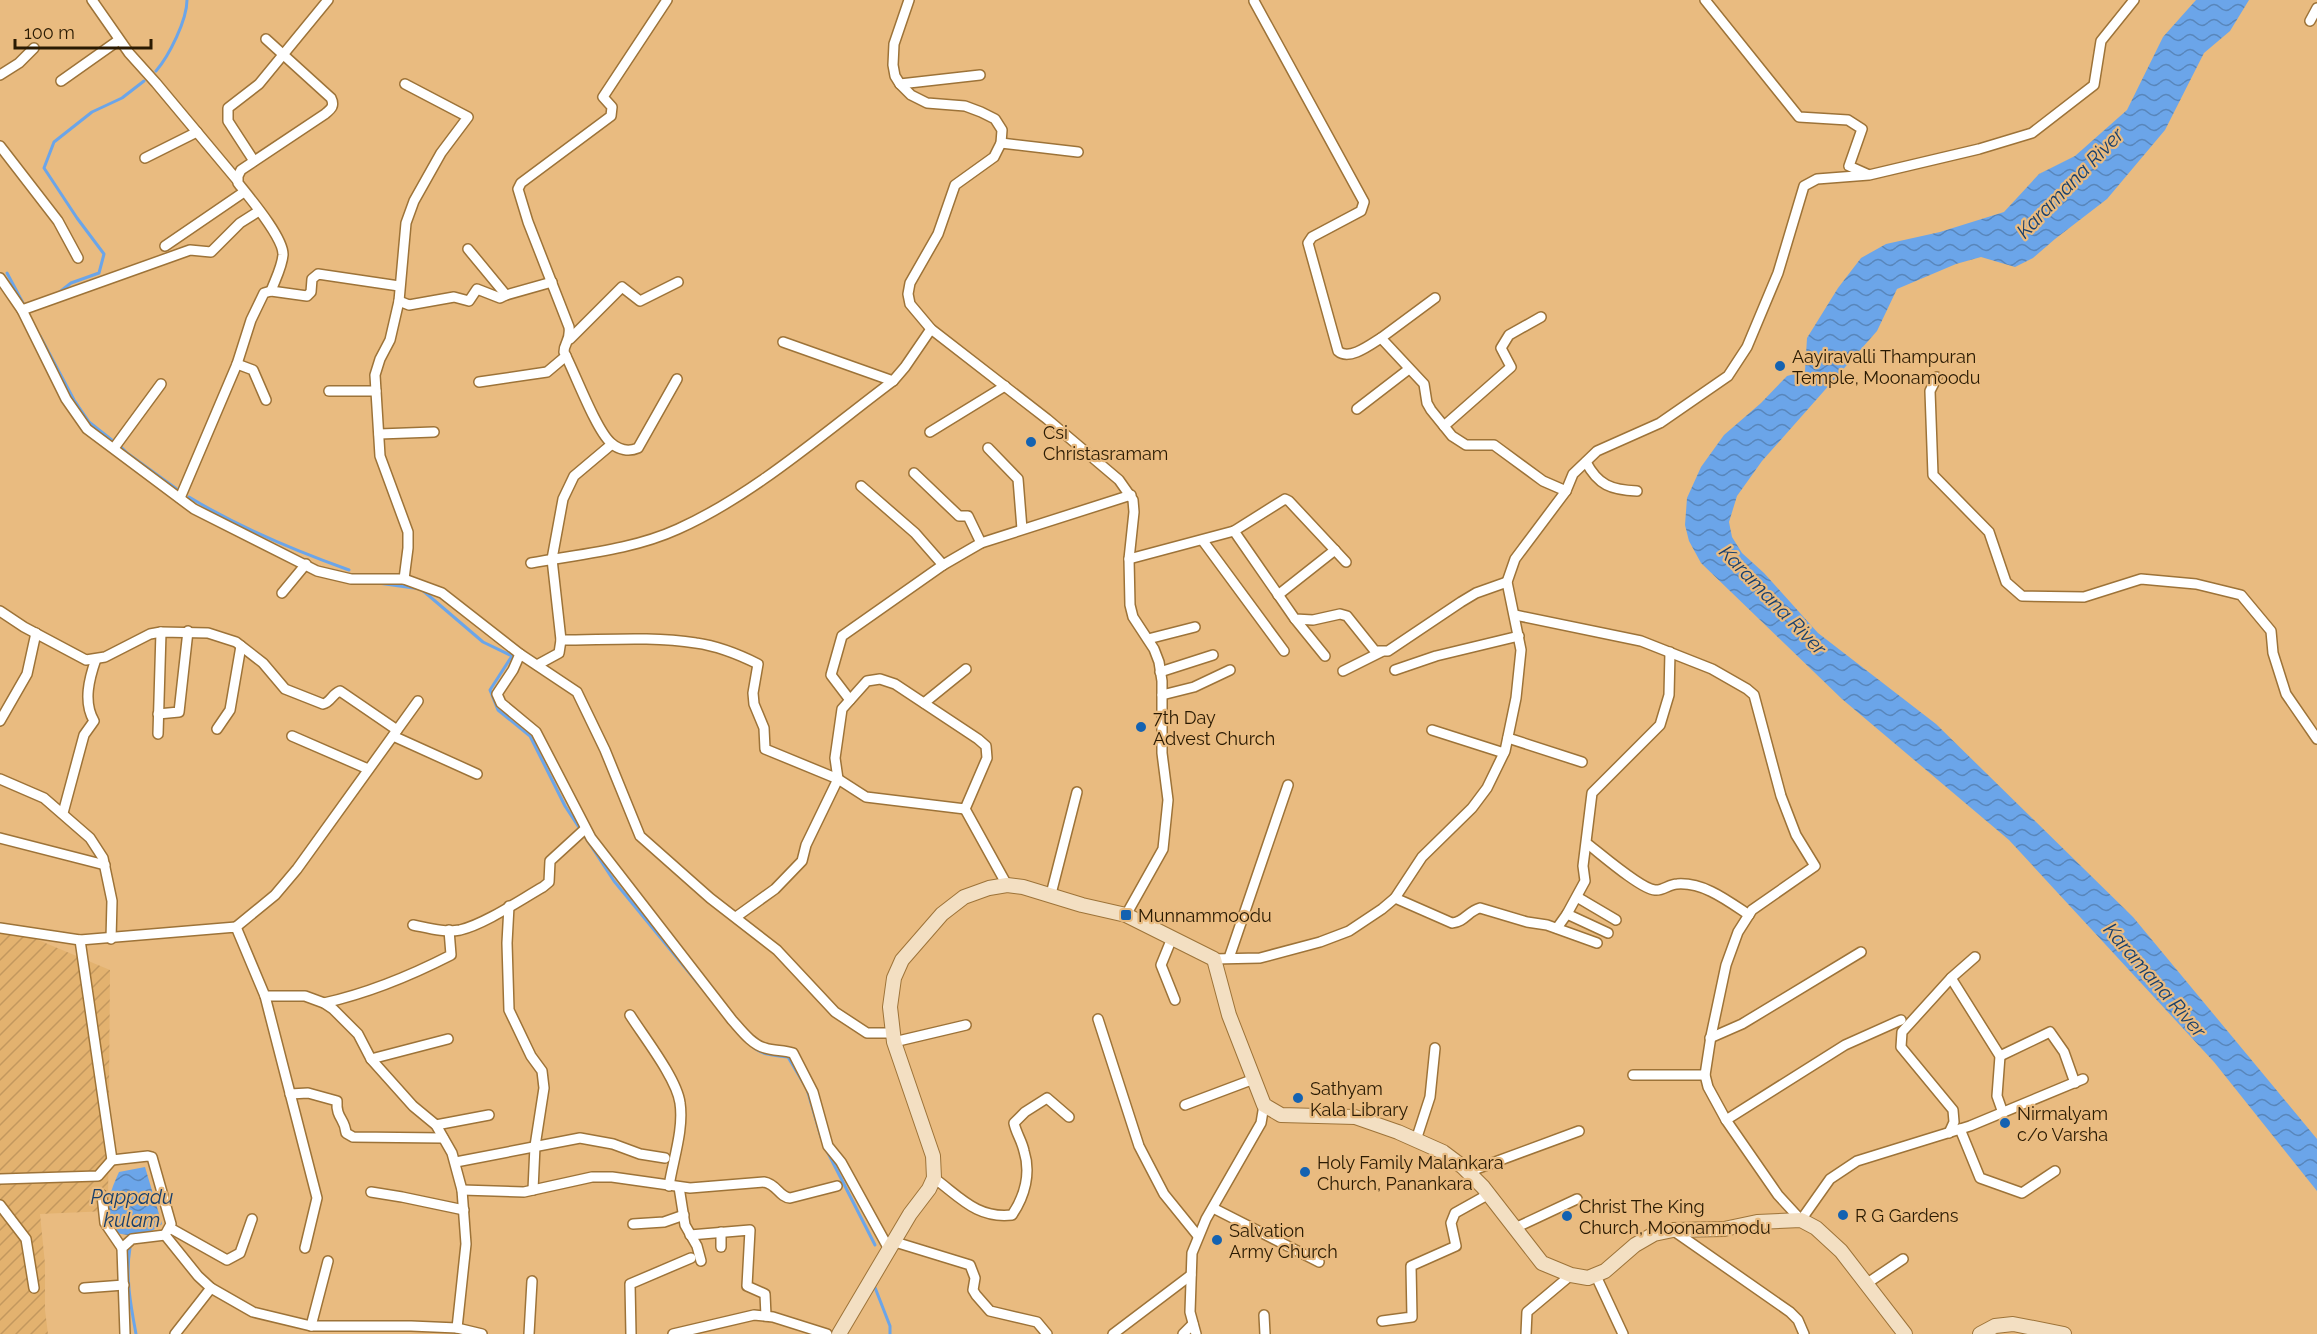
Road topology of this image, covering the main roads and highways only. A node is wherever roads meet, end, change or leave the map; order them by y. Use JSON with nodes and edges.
{"nodes":[{"id":1,"x":838,"y":1333,"type":"edge"},
{"id":2,"x":1905,"y":1334,"type":"edge"},
{"id":3,"x":1980,"y":1334,"type":"edge"},
{"id":4,"x":2064,"y":1334,"type":"edge"}],
"edges":[{"from":1,"to":2,"type":"main road"},
{"from":3,"to":4,"type":"main road"}]}
